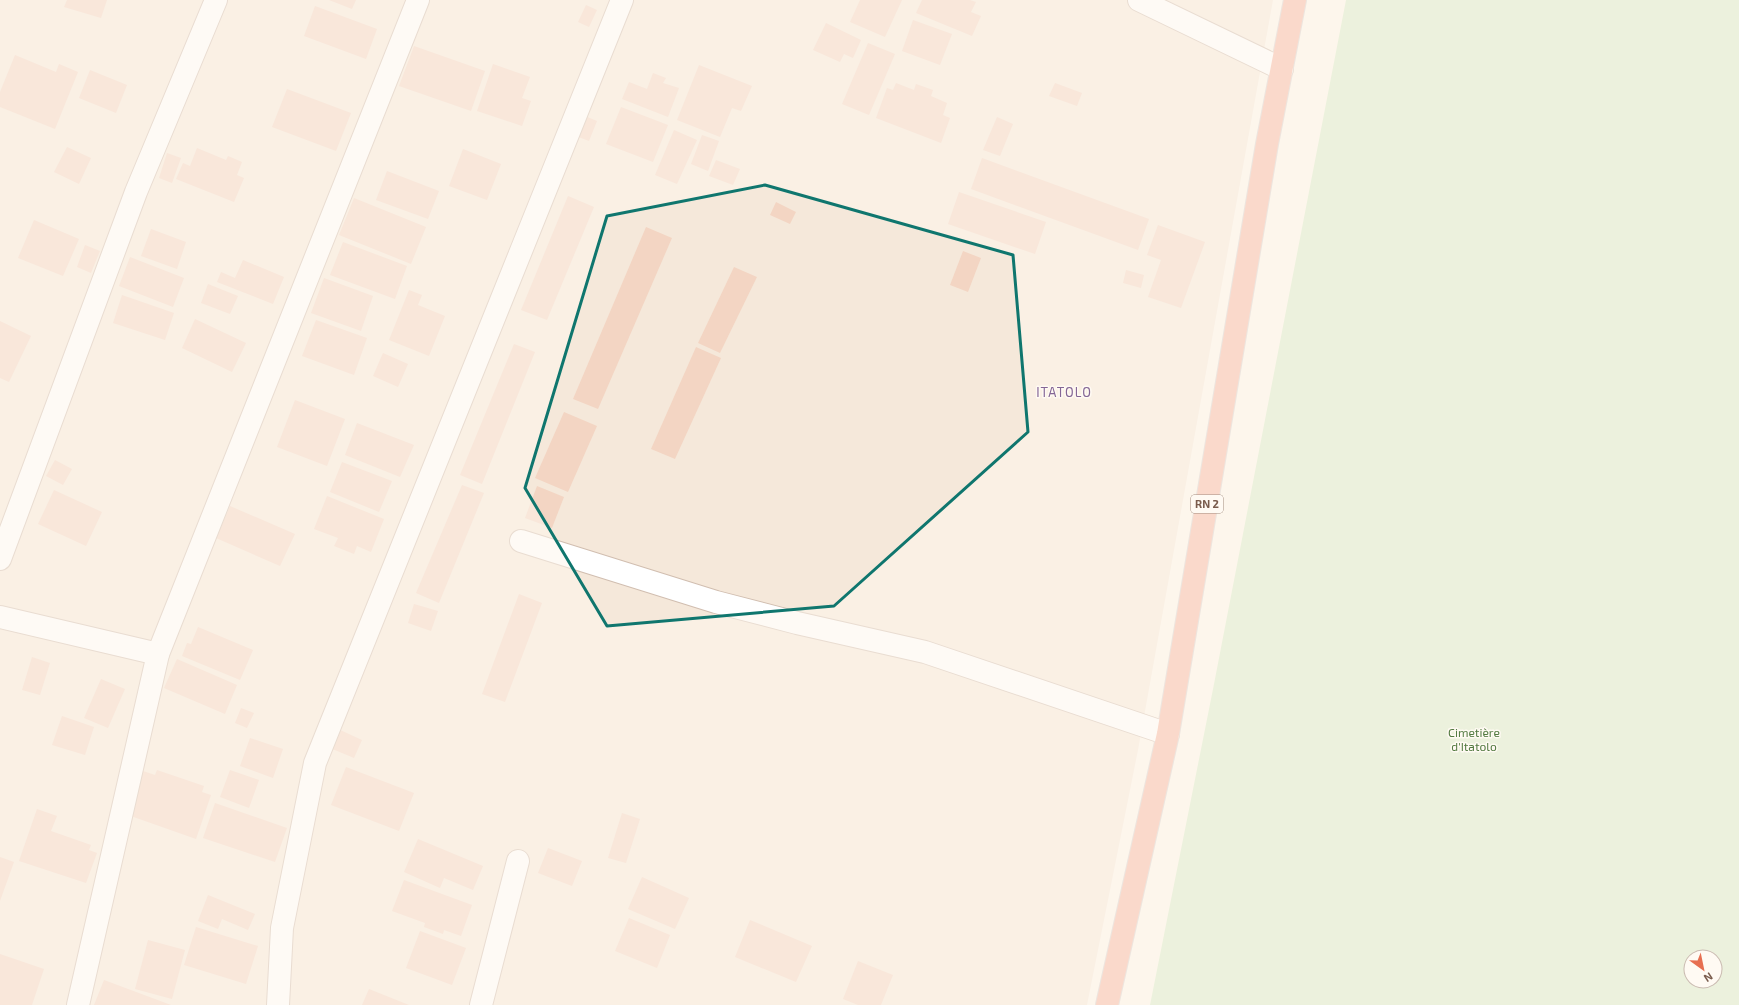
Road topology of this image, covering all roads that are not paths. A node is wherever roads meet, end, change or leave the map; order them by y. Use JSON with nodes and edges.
{"nodes":[{"id":1,"x":216,"y":0,"type":"edge"},
{"id":2,"x":418,"y":0,"type":"edge"},
{"id":3,"x":622,"y":0,"type":"edge"},
{"id":4,"x":1139,"y":0,"type":"edge"},
{"id":5,"x":1295,"y":0,"type":"edge"},
{"id":6,"x":1282,"y":69,"type":"junction"},
{"id":7,"x":521,"y":541,"type":"dead end"},
{"id":8,"x":0,"y":559,"type":"edge"},
{"id":9,"x":0,"y":617,"type":"edge"},
{"id":10,"x":158,"y":654,"type":"junction"},
{"id":11,"x":1168,"y":734,"type":"junction"},
{"id":12,"x":518,"y":861,"type":"dead end"},
{"id":13,"x":78,"y":1005,"type":"edge"},
{"id":14,"x":278,"y":1005,"type":"edge"},
{"id":15,"x":481,"y":1005,"type":"edge"},
{"id":16,"x":1107,"y":1005,"type":"edge"}],
"edges":[{"from":1,"to":8,"type":"street"},
{"from":2,"to":10,"type":"street"},
{"from":3,"to":14,"type":"street"},
{"from":4,"to":6,"type":"street"},
{"from":5,"to":6,"type":"highway","number":"RN 2"},
{"from":6,"to":11,"type":"highway","number":"RN 2"},
{"from":7,"to":11,"type":"street"},
{"from":9,"to":10,"type":"street"},
{"from":10,"to":13,"type":"street"},
{"from":11,"to":16,"type":"highway","number":"RN 2"},
{"from":12,"to":15,"type":"street"}]}
